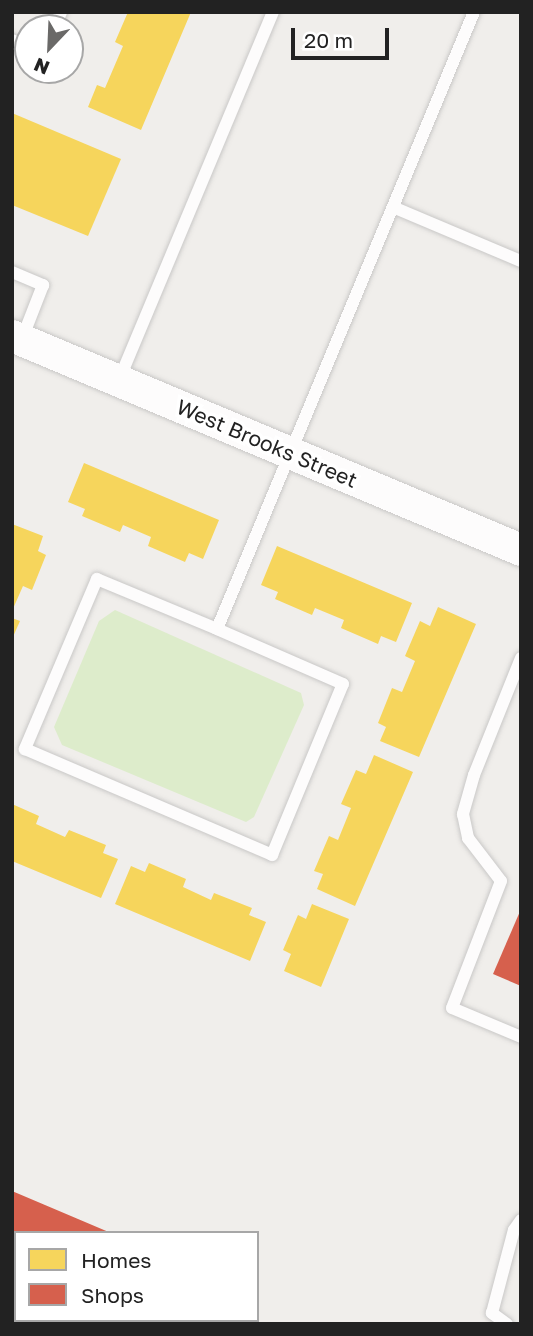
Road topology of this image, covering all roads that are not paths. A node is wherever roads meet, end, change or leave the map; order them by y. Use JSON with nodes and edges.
{"nodes":[{"id":1,"x":273,"y":12,"type":"edge"},
{"id":2,"x":474,"y":12,"type":"edge"},
{"id":3,"x":393,"y":207,"type":"junction"},
{"id":4,"x":521,"y":261,"type":"edge"},
{"id":5,"x":12,"y":272,"type":"edge"},
{"id":6,"x":17,"y":338,"type":"edge"},
{"id":7,"x":119,"y":381,"type":"junction"},
{"id":8,"x":291,"y":453,"type":"junction"},
{"id":9,"x":521,"y":550,"type":"edge"},
{"id":10,"x":217,"y":629,"type":"junction"},
{"id":11,"x":521,"y":658,"type":"edge"},
{"id":12,"x":521,"y":1037,"type":"edge"},
{"id":13,"x":521,"y":1220,"type":"edge"},
{"id":14,"x":507,"y":1324,"type":"edge"}],
"edges":[{"from":1,"to":7,"type":"lane"},
{"from":2,"to":3,"type":"lane"},
{"from":3,"to":4,"type":"lane"},
{"from":3,"to":8,"type":"lane"},
{"from":5,"to":6,"type":"lane"},
{"from":6,"to":7,"type":"street","name":"West Brooks Street"},
{"from":7,"to":8,"type":"street","name":"West Brooks Street"},
{"from":8,"to":9,"type":"street","name":"West Brooks Street"},
{"from":8,"to":10,"type":"lane"},
{"from":10,"to":10,"type":"lane"},
{"from":11,"to":12,"type":"lane"},
{"from":13,"to":14,"type":"lane"}]}
